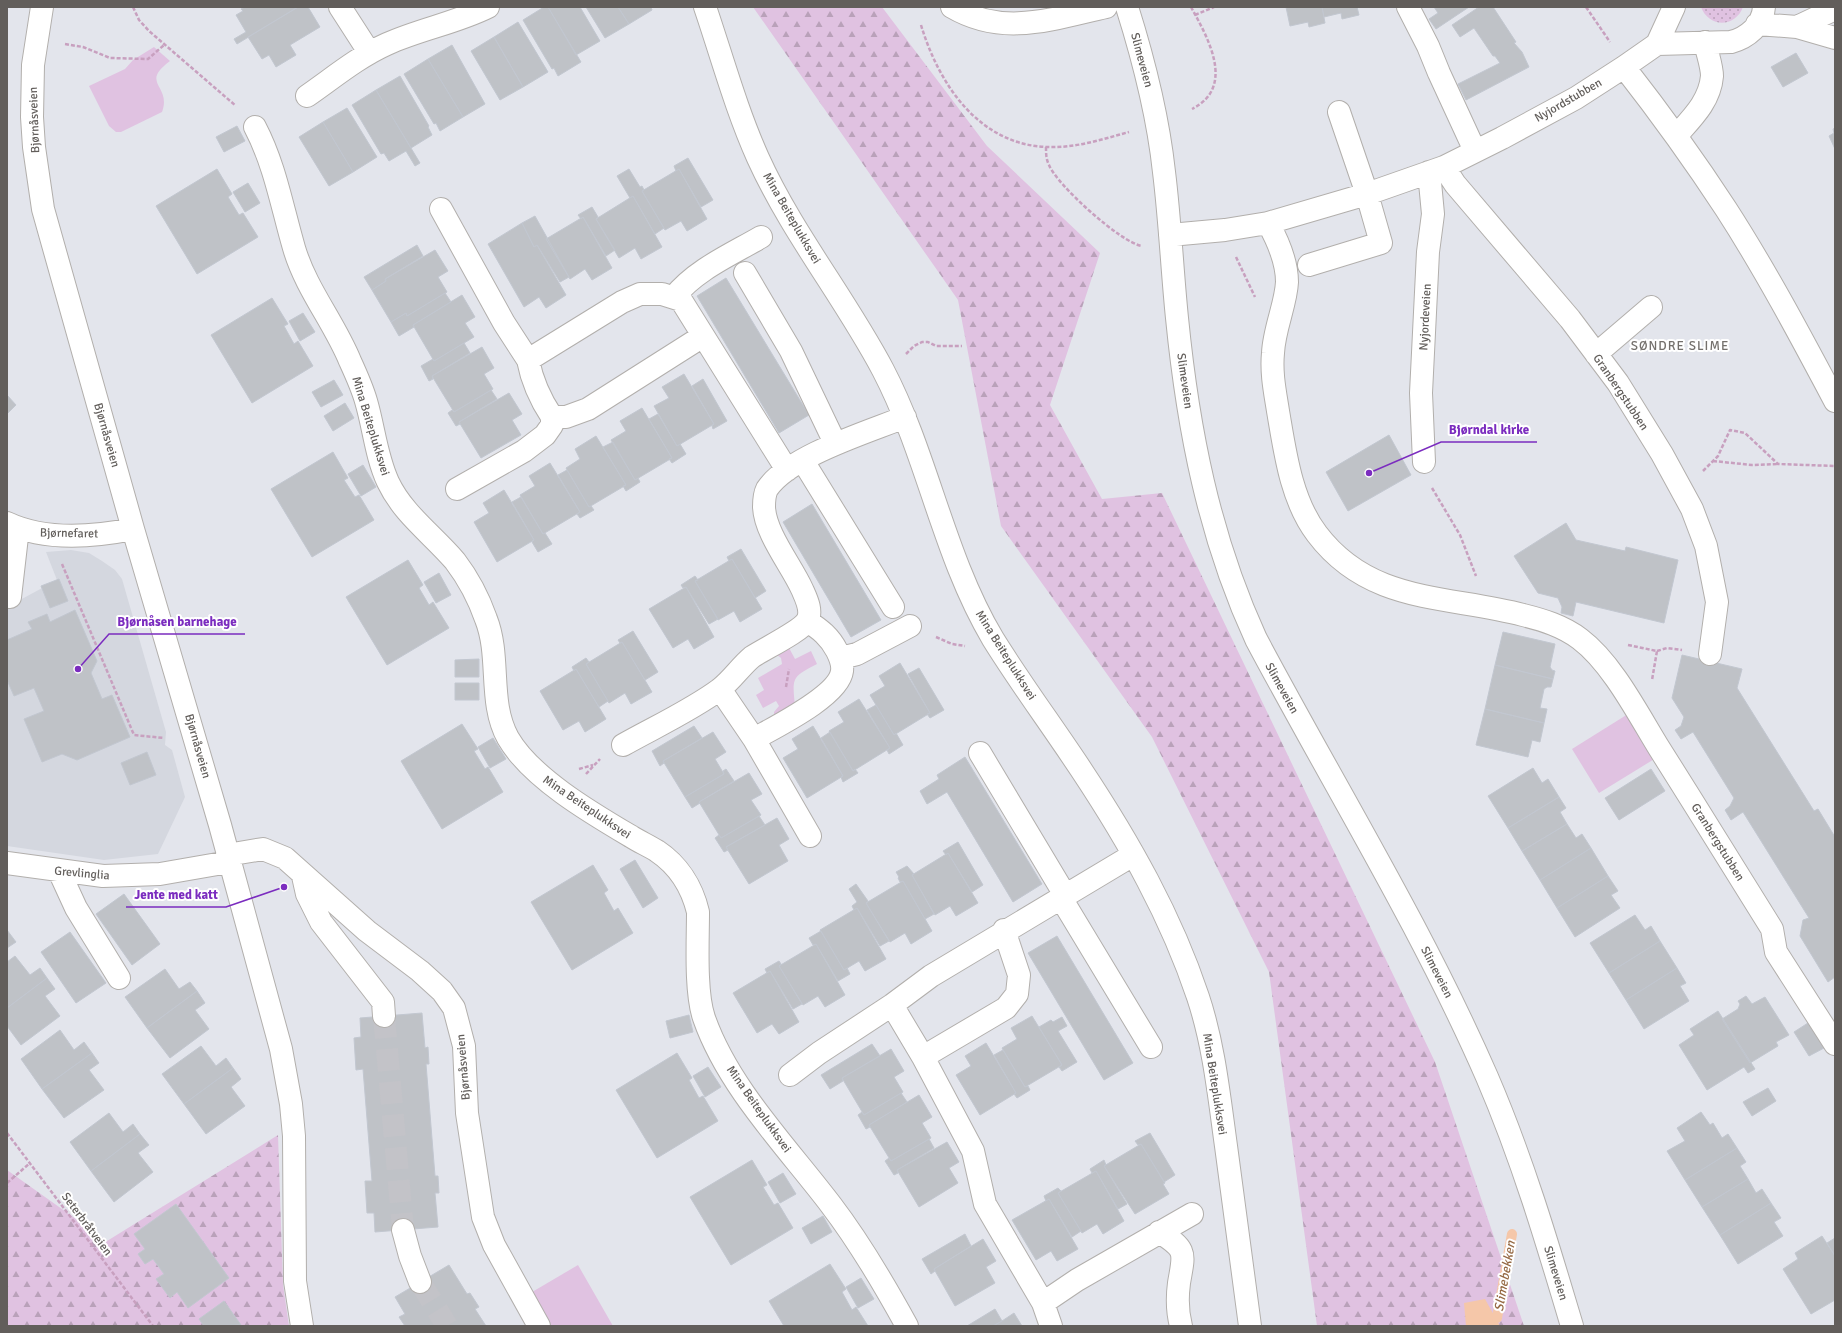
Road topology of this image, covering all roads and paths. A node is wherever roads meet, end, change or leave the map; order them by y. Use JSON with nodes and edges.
{"nodes":[{"id":1,"x":42,"y":7,"type":"edge"},
{"id":2,"x":133,"y":7,"type":"edge"},
{"id":3,"x":340,"y":7,"type":"edge"},
{"id":4,"x":488,"y":7,"type":"edge"},
{"id":5,"x":705,"y":7,"type":"edge"},
{"id":6,"x":952,"y":7,"type":"edge"},
{"id":7,"x":1106,"y":7,"type":"edge"},
{"id":8,"x":1127,"y":7,"type":"edge"},
{"id":9,"x":1191,"y":7,"type":"edge"},
{"id":10,"x":1214,"y":7,"type":"edge"},
{"id":11,"x":1408,"y":7,"type":"edge"},
{"id":12,"x":1586,"y":7,"type":"edge"},
{"id":13,"x":1674,"y":7,"type":"edge"},
{"id":14,"x":1835,"y":9,"type":"edge"},
{"id":15,"x":1195,"y":15,"type":"junction"},
{"id":16,"x":1761,"y":16,"type":"edge"},
{"id":17,"x":921,"y":25,"type":"dead end"},
{"id":18,"x":1797,"y":27,"type":"junction"},
{"id":19,"x":1835,"y":38,"type":"edge"},
{"id":20,"x":1705,"y":42,"type":"junction"},
{"id":21,"x":58,"y":44,"type":"dead end"},
{"id":22,"x":1611,"y":44,"type":"dead end"},
{"id":23,"x":1657,"y":44,"type":"junction"},
{"id":24,"x":164,"y":45,"type":"junction"},
{"id":25,"x":369,"y":52,"type":"junction"},
{"id":26,"x":1624,"y":66,"type":"junction"},
{"id":27,"x":307,"y":96,"type":"dead end"},
{"id":28,"x":1192,"y":110,"type":"dead end"},
{"id":29,"x":1338,"y":112,"type":"dead end"},
{"id":30,"x":254,"y":127,"type":"joint"},
{"id":31,"x":1130,"y":131,"type":"dead end"},
{"id":32,"x":1676,"y":136,"type":"junction"},
{"id":33,"x":1046,"y":147,"type":"junction"},
{"id":34,"x":1475,"y":151,"type":"junction"},
{"id":35,"x":1436,"y":170,"type":"junction"},
{"id":36,"x":1367,"y":194,"type":"junction"},
{"id":37,"x":441,"y":209,"type":"dead end"},
{"id":38,"x":1268,"y":223,"type":"junction"},
{"id":39,"x":1225,"y":230,"type":"junction"},
{"id":40,"x":761,"y":237,"type":"dead end"},
{"id":41,"x":1171,"y":241,"type":"junction"},
{"id":42,"x":1309,"y":264,"type":"dead end"},
{"id":43,"x":745,"y":273,"type":"dead end"},
{"id":44,"x":674,"y":297,"type":"junction"},
{"id":45,"x":1651,"y":307,"type":"dead end"},
{"id":46,"x":1277,"y":324,"type":"junction"},
{"id":47,"x":703,"y":336,"type":"junction"},
{"id":48,"x":962,"y":346,"type":"dead end"},
{"id":49,"x":1596,"y":354,"type":"junction"},
{"id":50,"x":528,"y":360,"type":"junction"},
{"id":51,"x":883,"y":370,"type":"junction"},
{"id":52,"x":1835,"y":402,"type":"edge"},
{"id":53,"x":552,"y":417,"type":"junction"},
{"id":54,"x":905,"y":417,"type":"junction"},
{"id":55,"x":836,"y":443,"type":"junction"},
{"id":56,"x":1713,"y":461,"type":"junction"},
{"id":57,"x":1424,"y":462,"type":"joint"},
{"id":58,"x":1778,"y":464,"type":"junction"},
{"id":59,"x":795,"y":465,"type":"junction"},
{"id":60,"x":1835,"y":466,"type":"edge"},
{"id":61,"x":457,"y":489,"type":"dead end"},
{"id":62,"x":1682,"y":490,"type":"junction"},
{"id":63,"x":13,"y":525,"type":"edge"},
{"id":64,"x":133,"y":529,"type":"junction"},
{"id":65,"x":60,"y":534,"type":"junction"},
{"id":66,"x":10,"y":597,"type":"dead end"},
{"id":67,"x":893,"y":607,"type":"dead end"},
{"id":68,"x":1488,"y":607,"type":"junction"},
{"id":69,"x":807,"y":621,"type":"junction"},
{"id":70,"x":910,"y":626,"type":"joint"},
{"id":71,"x":778,"y":641,"type":"junction"},
{"id":72,"x":994,"y":641,"type":"junction"},
{"id":73,"x":1678,"y":650,"type":"dead end"},
{"id":74,"x":1657,"y":651,"type":"dead end"},
{"id":75,"x":1710,"y":654,"type":"dead end"},
{"id":76,"x":841,"y":658,"type":"junction"},
{"id":77,"x":720,"y":689,"type":"junction"},
{"id":78,"x":789,"y":719,"type":"junction"},
{"id":79,"x":165,"y":739,"type":"dead end"},
{"id":80,"x":754,"y":739,"type":"junction"},
{"id":81,"x":623,"y":745,"type":"joint"},
{"id":82,"x":980,"y":753,"type":"dead end"},
{"id":83,"x":571,"y":798,"type":"junction"},
{"id":84,"x":810,"y":836,"type":"dead end"},
{"id":85,"x":1133,"y":855,"type":"junction"},
{"id":86,"x":228,"y":859,"type":"junction"},
{"id":87,"x":7,"y":863,"type":"edge"},
{"id":88,"x":59,"y":872,"type":"junction"},
{"id":89,"x":302,"y":875,"type":"junction"},
{"id":90,"x":1063,"y":896,"type":"junction"},
{"id":91,"x":1004,"y":930,"type":"junction"},
{"id":92,"x":119,"y":978,"type":"dead end"},
{"id":93,"x":892,"y":1005,"type":"junction"},
{"id":94,"x":384,"y":1016,"type":"tunnel mouth"},
{"id":95,"x":1835,"y":1044,"type":"edge"},
{"id":96,"x":1151,"y":1047,"type":"dead end"},
{"id":97,"x":923,"y":1057,"type":"junction"},
{"id":98,"x":790,"y":1075,"type":"dead end"},
{"id":99,"x":7,"y":1133,"type":"edge"},
{"id":100,"x":30,"y":1163,"type":"junction"},
{"id":101,"x":7,"y":1183,"type":"edge"},
{"id":102,"x":1192,"y":1214,"type":"dead end"},
{"id":103,"x":403,"y":1230,"type":"tunnel mouth"},
{"id":104,"x":1159,"y":1232,"type":"junction"},
{"id":105,"x":420,"y":1282,"type":"tunnel mouth"},
{"id":106,"x":1043,"y":1303,"type":"junction"},
{"id":107,"x":153,"y":1326,"type":"edge"},
{"id":108,"x":302,"y":1326,"type":"edge"},
{"id":109,"x":539,"y":1326,"type":"edge"},
{"id":110,"x":907,"y":1326,"type":"edge"},
{"id":111,"x":1052,"y":1326,"type":"edge"},
{"id":112,"x":1181,"y":1326,"type":"edge"},
{"id":113,"x":1250,"y":1326,"type":"edge"},
{"id":114,"x":1572,"y":1326,"type":"edge"}],
"edges":[{"from":1,"to":64,"type":"street","name":"Bjørnåsveien"},
{"from":2,"to":24,"type":"path"},
{"from":3,"to":25,"type":"street"},
{"from":4,"to":25,"type":"street"},
{"from":5,"to":51,"type":"street","name":"Mina Beiteplukksvei"},
{"from":6,"to":7,"type":"street"},
{"from":8,"to":41,"type":"street","name":"Slimeveien"},
{"from":9,"to":15,"type":"path"},
{"from":10,"to":15,"type":"path"},
{"from":11,"to":34,"type":"street"},
{"from":12,"to":22,"type":"path"},
{"from":13,"to":23,"type":"street"},
{"from":14,"to":18,"type":"street"},
{"from":15,"to":28,"type":"path"},
{"from":16,"to":18,"type":"street"},
{"from":16,"to":20,"type":"street"},
{"from":17,"to":33,"type":"path"},
{"from":18,"to":19,"type":"street"},
{"from":20,"to":23,"type":"street"},
{"from":20,"to":32,"type":"street"},
{"from":21,"to":24,"type":"path"},
{"from":23,"to":26,"type":"street","name":"Nyjordstubben"},
{"from":24,"to":30,"type":"path"},
{"from":25,"to":27,"type":"street"},
{"from":26,"to":32,"type":"street"},
{"from":26,"to":34,"type":"street","name":"Nyjordstubben"},
{"from":29,"to":36,"type":"street"},
{"from":30,"to":83,"type":"street","name":"Mina Beiteplukksvei"},
{"from":31,"to":33,"type":"path"},
{"from":32,"to":52,"type":"street"},
{"from":33,"to":41,"type":"path"},
{"from":34,"to":35,"type":"street"},
{"from":35,"to":36,"type":"street"},
{"from":35,"to":49,"type":"street","name":"Granbergstubben"},
{"from":35,"to":57,"type":"street","name":"Nyjordeveien"},
{"from":36,"to":38,"type":"street"},
{"from":36,"to":42,"type":"street"},
{"from":37,"to":50,"type":"street"},
{"from":38,"to":39,"type":"street"},
{"from":38,"to":46,"type":"street","name":"Granbergstubben"},
{"from":39,"to":41,"type":"street"},
{"from":39,"to":46,"type":"path"},
{"from":40,"to":44,"type":"street"},
{"from":41,"to":114,"type":"street","name":"Slimeveien"},
{"from":43,"to":55,"type":"street"},
{"from":44,"to":47,"type":"street"},
{"from":44,"to":50,"type":"street"},
{"from":45,"to":49,"type":"street"},
{"from":46,"to":68,"type":"street","name":"Granbergstubben"},
{"from":47,"to":53,"type":"street"},
{"from":47,"to":59,"type":"street"},
{"from":48,"to":51,"type":"path"},
{"from":49,"to":62,"type":"street","name":"Granbergstubben"},
{"from":50,"to":53,"type":"street"},
{"from":51,"to":54,"type":"street","name":"Mina Beiteplukksvei"},
{"from":53,"to":61,"type":"street"},
{"from":54,"to":55,"type":"street"},
{"from":54,"to":72,"type":"street","name":"Mina Beiteplukksvei"},
{"from":55,"to":59,"type":"street"},
{"from":56,"to":58,"type":"path"},
{"from":56,"to":58,"type":"path"},
{"from":56,"to":62,"type":"path"},
{"from":57,"to":68,"type":"path"},
{"from":58,"to":60,"type":"path"},
{"from":59,"to":67,"type":"street"},
{"from":59,"to":69,"type":"street"},
{"from":62,"to":75,"type":"street","name":"Granbergstubben"},
{"from":63,"to":65,"type":"street","name":"Bjørnefaret"},
{"from":63,"to":66,"type":"street"},
{"from":64,"to":65,"type":"street","name":"Bjørnefaret"},
{"from":64,"to":86,"type":"street","name":"Bjørnåsveien"},
{"from":65,"to":79,"type":"path"},
{"from":68,"to":95,"type":"street","name":"Granbergstubben"},
{"from":69,"to":71,"type":"street"},
{"from":69,"to":76,"type":"street"},
{"from":70,"to":72,"type":"path"},
{"from":70,"to":76,"type":"street"},
{"from":71,"to":77,"type":"street"},
{"from":71,"to":78,"type":"path"},
{"from":72,"to":85,"type":"street","name":"Mina Beiteplukksvei"},
{"from":73,"to":74,"type":"path"},
{"from":76,"to":78,"type":"street"},
{"from":77,"to":80,"type":"street"},
{"from":77,"to":81,"type":"street"},
{"from":78,"to":80,"type":"street"},
{"from":80,"to":84,"type":"street"},
{"from":81,"to":83,"type":"path"},
{"from":82,"to":90,"type":"street"},
{"from":83,"to":110,"type":"street","name":"Mina Beiteplukksvei"},
{"from":85,"to":90,"type":"street"},
{"from":85,"to":113,"type":"street","name":"Mina Beiteplukksvei"},
{"from":86,"to":88,"type":"street","name":"Grevlinglia"},
{"from":86,"to":89,"type":"street","name":"Bjørnåsveien"},
{"from":86,"to":108,"type":"street","name":"Bjørnåsveien"},
{"from":87,"to":88,"type":"street","name":"Grevlinglia"},
{"from":88,"to":92,"type":"street"},
{"from":89,"to":94,"type":"street"},
{"from":89,"to":109,"type":"street","name":"Bjørnåsveien"},
{"from":90,"to":91,"type":"street"},
{"from":90,"to":96,"type":"street"},
{"from":91,"to":93,"type":"street"},
{"from":91,"to":97,"type":"street"},
{"from":93,"to":97,"type":"street"},
{"from":93,"to":98,"type":"street"},
{"from":97,"to":106,"type":"street"},
{"from":99,"to":100,"type":"path","name":"Seterbråtveien"},
{"from":100,"to":101,"type":"path"},
{"from":100,"to":107,"type":"path","name":"Seterbråtveien"},
{"from":102,"to":104,"type":"street"},
{"from":103,"to":105,"type":"street"},
{"from":104,"to":106,"type":"street"},
{"from":104,"to":112,"type":"street"},
{"from":106,"to":111,"type":"street"}]}
